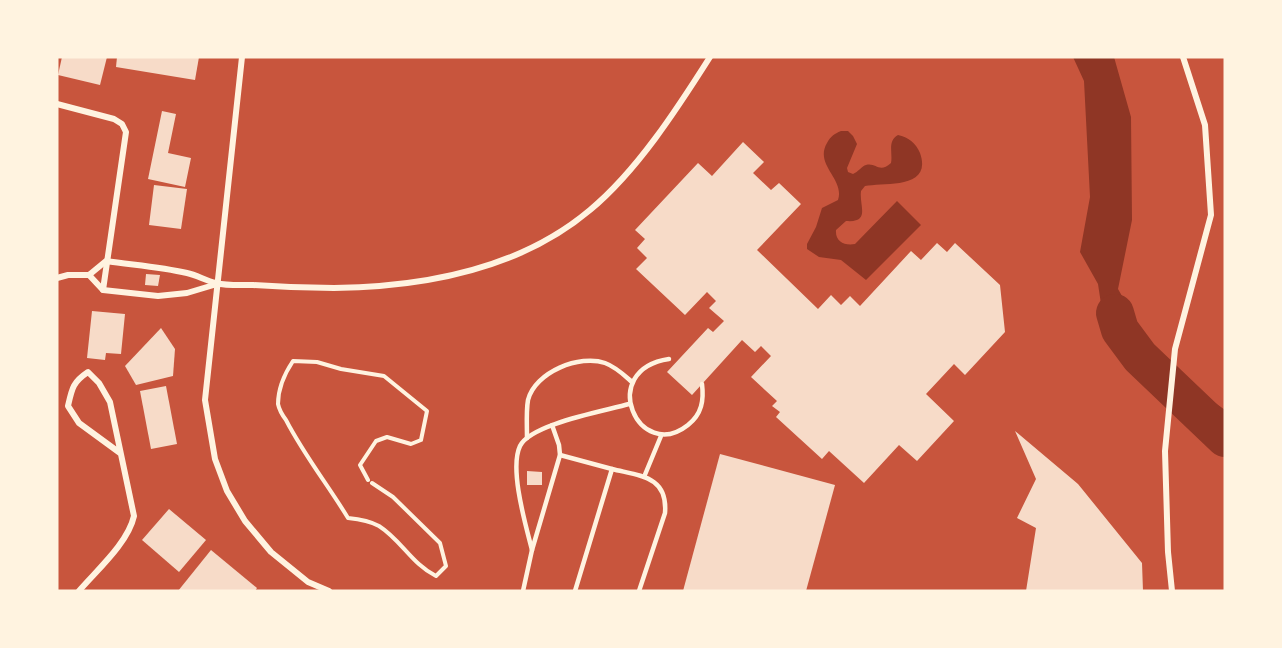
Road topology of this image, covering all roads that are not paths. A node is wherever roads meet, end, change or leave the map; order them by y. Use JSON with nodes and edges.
{"nodes":[{"id":1,"x":242,"y":57,"type":"edge"},
{"id":2,"x":710,"y":57,"type":"edge"},
{"id":3,"x":1183,"y":57,"type":"edge"},
{"id":4,"x":57,"y":104,"type":"edge"},
{"id":5,"x":106,"y":261,"type":"junction"},
{"id":6,"x":89,"y":274,"type":"junction"},
{"id":7,"x":57,"y":278,"type":"edge"},
{"id":8,"x":217,"y":284,"type":"junction"},
{"id":9,"x":103,"y":290,"type":"junction"},
{"id":10,"x":669,"y":359,"type":"dead end"},
{"id":11,"x":632,"y":382,"type":"junction"},
{"id":12,"x":702,"y":384,"type":"dead end"},
{"id":13,"x":629,"y":404,"type":"junction"},
{"id":14,"x":552,"y":425,"type":"junction"},
{"id":15,"x":661,"y":436,"type":"junction"},
{"id":16,"x":527,"y":438,"type":"junction"},
{"id":17,"x":120,"y":453,"type":"junction"},
{"id":18,"x":560,"y":455,"type":"junction"},
{"id":19,"x":612,"y":469,"type":"junction"},
{"id":20,"x":644,"y":477,"type":"junction"},
{"id":21,"x":532,"y":550,"type":"junction"},
{"id":22,"x":79,"y":591,"type":"edge"},
{"id":23,"x":329,"y":591,"type":"edge"},
{"id":24,"x":523,"y":591,"type":"edge"},
{"id":25,"x":574,"y":591,"type":"edge"},
{"id":26,"x":639,"y":591,"type":"edge"},
{"id":27,"x":1172,"y":591,"type":"edge"}],
"edges":[{"from":1,"to":8,"type":"street"},
{"from":2,"to":8,"type":"street"},
{"from":3,"to":27,"type":"street"},
{"from":4,"to":5,"type":"street"},
{"from":5,"to":6,"type":"street"},
{"from":5,"to":8,"type":"street"},
{"from":5,"to":9,"type":"street"},
{"from":6,"to":7,"type":"street"},
{"from":6,"to":9,"type":"street"},
{"from":8,"to":9,"type":"street"},
{"from":8,"to":23,"type":"street"},
{"from":10,"to":11,"type":"lane"},
{"from":11,"to":13,"type":"lane"},
{"from":11,"to":16,"type":"lane"},
{"from":12,"to":15,"type":"lane"},
{"from":13,"to":14,"type":"lane"},
{"from":13,"to":15,"type":"lane"},
{"from":14,"to":16,"type":"lane"},
{"from":14,"to":18,"type":"lane"},
{"from":15,"to":20,"type":"lane"},
{"from":16,"to":21,"type":"lane"},
{"from":17,"to":17,"type":"street"},
{"from":17,"to":22,"type":"street"},
{"from":18,"to":19,"type":"lane"},
{"from":18,"to":21,"type":"lane"},
{"from":19,"to":20,"type":"lane"},
{"from":19,"to":25,"type":"lane"},
{"from":20,"to":26,"type":"lane"},
{"from":21,"to":24,"type":"lane"}]}
